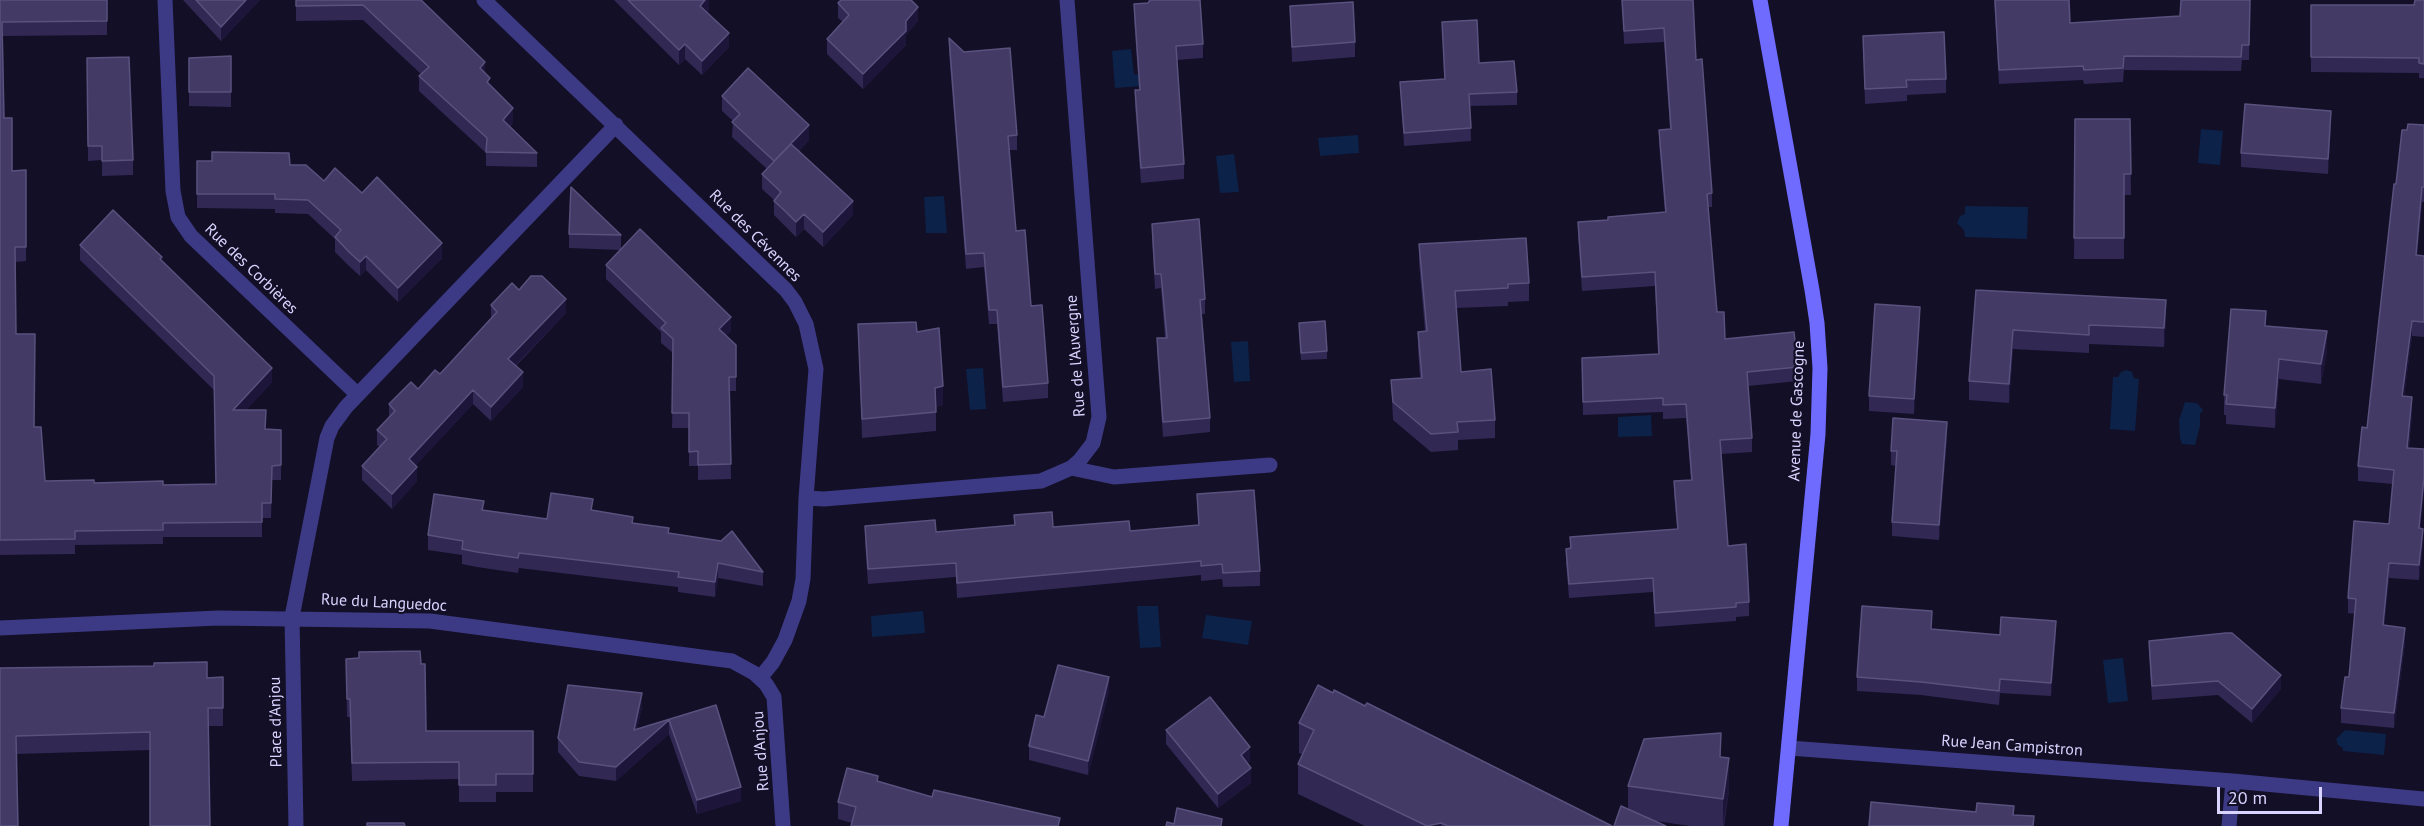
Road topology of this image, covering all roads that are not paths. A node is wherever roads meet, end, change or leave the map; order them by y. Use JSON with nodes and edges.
{"nodes":[{"id":1,"x":165,"y":0,"type":"edge"},
{"id":2,"x":484,"y":0,"type":"edge"},
{"id":3,"x":1067,"y":0,"type":"edge"},
{"id":4,"x":1761,"y":0,"type":"edge"},
{"id":5,"x":616,"y":125,"type":"junction"},
{"id":6,"x":357,"y":394,"type":"junction"},
{"id":7,"x":1270,"y":465,"type":"dead end"},
{"id":8,"x":1071,"y":468,"type":"junction"},
{"id":9,"x":806,"y":498,"type":"junction"},
{"id":10,"x":292,"y":617,"type":"junction"},
{"id":11,"x":0,"y":628,"type":"edge"},
{"id":12,"x":760,"y":678,"type":"junction"},
{"id":13,"x":1789,"y":748,"type":"junction"},
{"id":14,"x":2233,"y":781,"type":"junction"},
{"id":15,"x":2424,"y":799,"type":"edge"},
{"id":16,"x":296,"y":826,"type":"edge"},
{"id":17,"x":783,"y":826,"type":"edge"},
{"id":18,"x":1781,"y":826,"type":"edge"},
{"id":19,"x":2229,"y":826,"type":"edge"}],
"edges":[{"from":1,"to":6,"type":"street","name":"Rue des Corbières"},
{"from":2,"to":5,"type":"street","name":"Rue des Cévennes"},
{"from":3,"to":8,"type":"street","name":"Rue de l'Auvergne"},
{"from":4,"to":13,"type":"street","name":"Avenue de Gascogne"},
{"from":5,"to":6,"type":"street"},
{"from":5,"to":9,"type":"street","name":"Rue des Cévennes"},
{"from":6,"to":10,"type":"street"},
{"from":7,"to":8,"type":"street"},
{"from":8,"to":9,"type":"street","name":"Rue de l'Auvergne"},
{"from":9,"to":12,"type":"street","name":"Rue des Cévennes"},
{"from":10,"to":11,"type":"street","name":"Rue du Languedoc"},
{"from":10,"to":12,"type":"street","name":"Rue du Languedoc"},
{"from":10,"to":16,"type":"street","name":"Place d'Anjou"},
{"from":12,"to":17,"type":"street","name":"Rue d'Anjou"},
{"from":13,"to":14,"type":"street","name":"Rue Jean Campistron"},
{"from":13,"to":18,"type":"street","name":"Avenue de Gascogne"},
{"from":14,"to":15,"type":"street","name":"Rue Jean Campistron"},
{"from":14,"to":19,"type":"street"}]}
